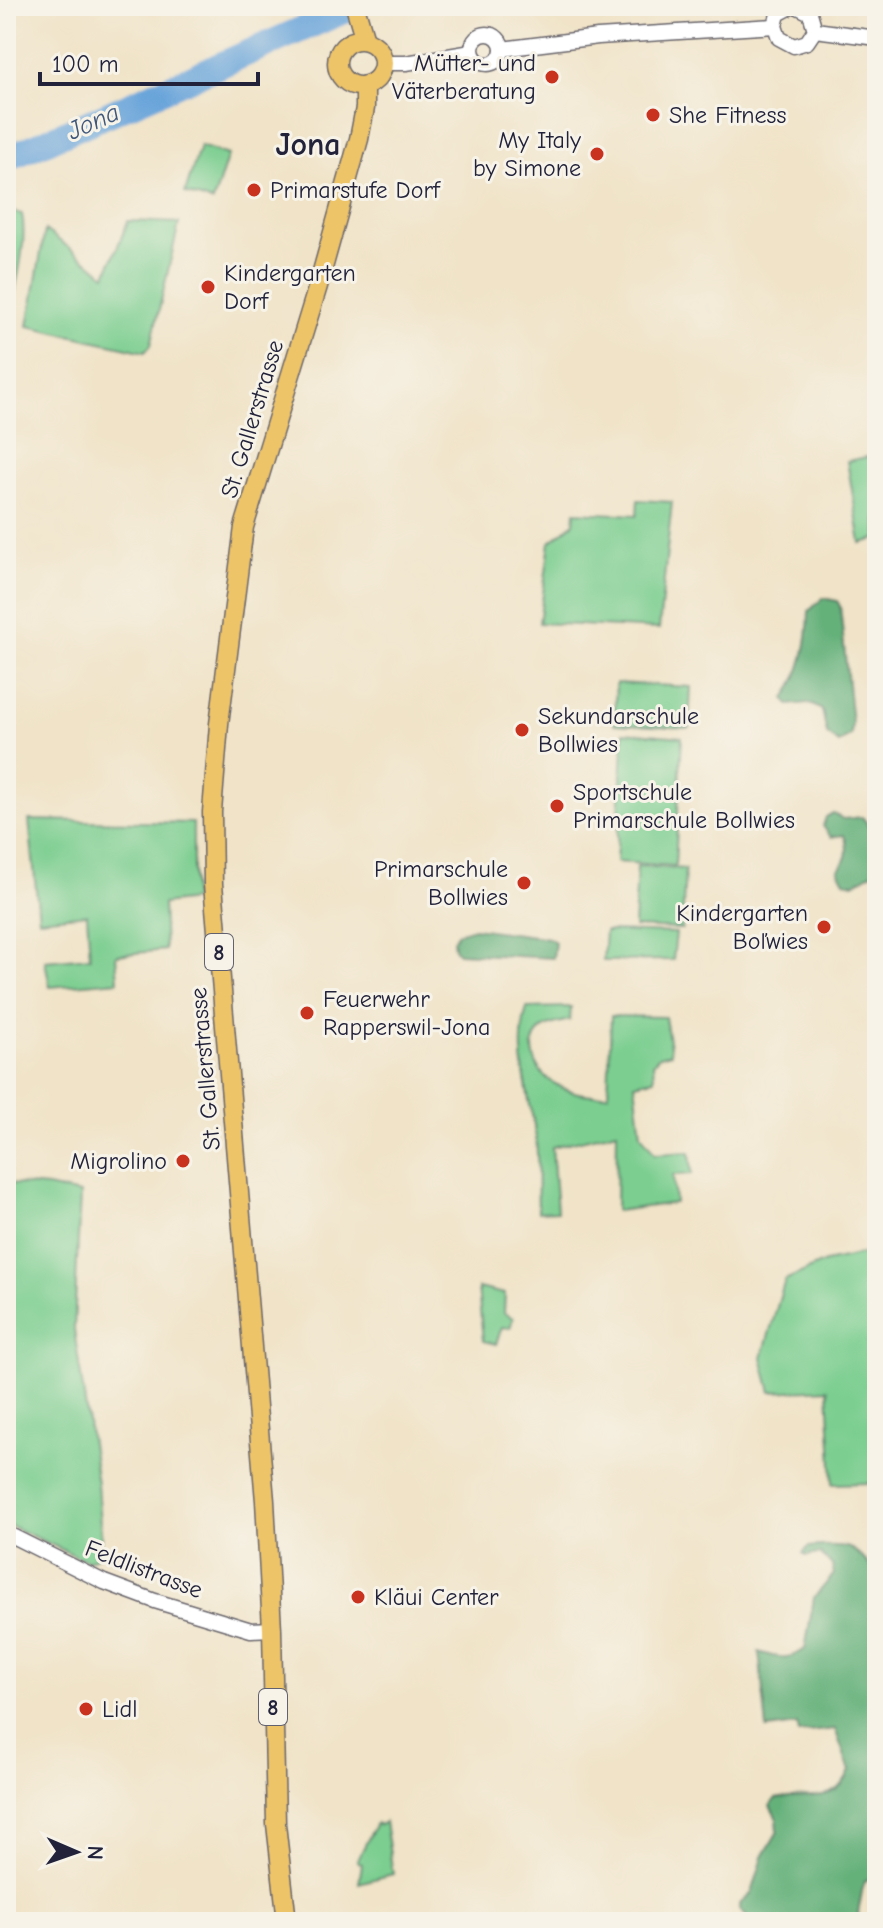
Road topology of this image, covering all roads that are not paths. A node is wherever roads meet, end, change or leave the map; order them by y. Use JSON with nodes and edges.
{"nodes":[{"id":1,"x":355,"y":6,"type":"edge"},
{"id":2,"x":795,"y":6,"type":"edge"},
{"id":3,"x":775,"y":26,"type":"junction"},
{"id":4,"x":815,"y":30,"type":"junction"},
{"id":5,"x":364,"y":32,"type":"junction"},
{"id":6,"x":877,"y":38,"type":"edge"},
{"id":7,"x":502,"y":49,"type":"junction"},
{"id":8,"x":472,"y":52,"type":"junction"},
{"id":9,"x":383,"y":63,"type":"junction"},
{"id":10,"x":365,"y":85,"type":"junction"},
{"id":11,"x":6,"y":1533,"type":"edge"},
{"id":12,"x":272,"y":1629,"type":"junction"},
{"id":13,"x":287,"y":1922,"type":"edge"}],
"edges":[{"from":1,"to":5,"type":"main road"},
{"from":2,"to":3,"type":"street"},
{"from":2,"to":4,"type":"street"},
{"from":3,"to":4,"type":"street"},
{"from":3,"to":7,"type":"street"},
{"from":4,"to":6,"type":"street"},
{"from":5,"to":9,"type":"main road"},
{"from":5,"to":10,"type":"main road"},
{"from":7,"to":8,"type":"street"},
{"from":7,"to":8,"type":"street"},
{"from":8,"to":9,"type":"street"},
{"from":9,"to":10,"type":"main road"},
{"from":10,"to":12,"type":"main road","name":"St. Gallerstrasse","number":"8"},
{"from":11,"to":12,"type":"street","name":"Feldlistrasse"},
{"from":12,"to":13,"type":"main road","name":"St. Gallerstrasse","number":"8"}]}
